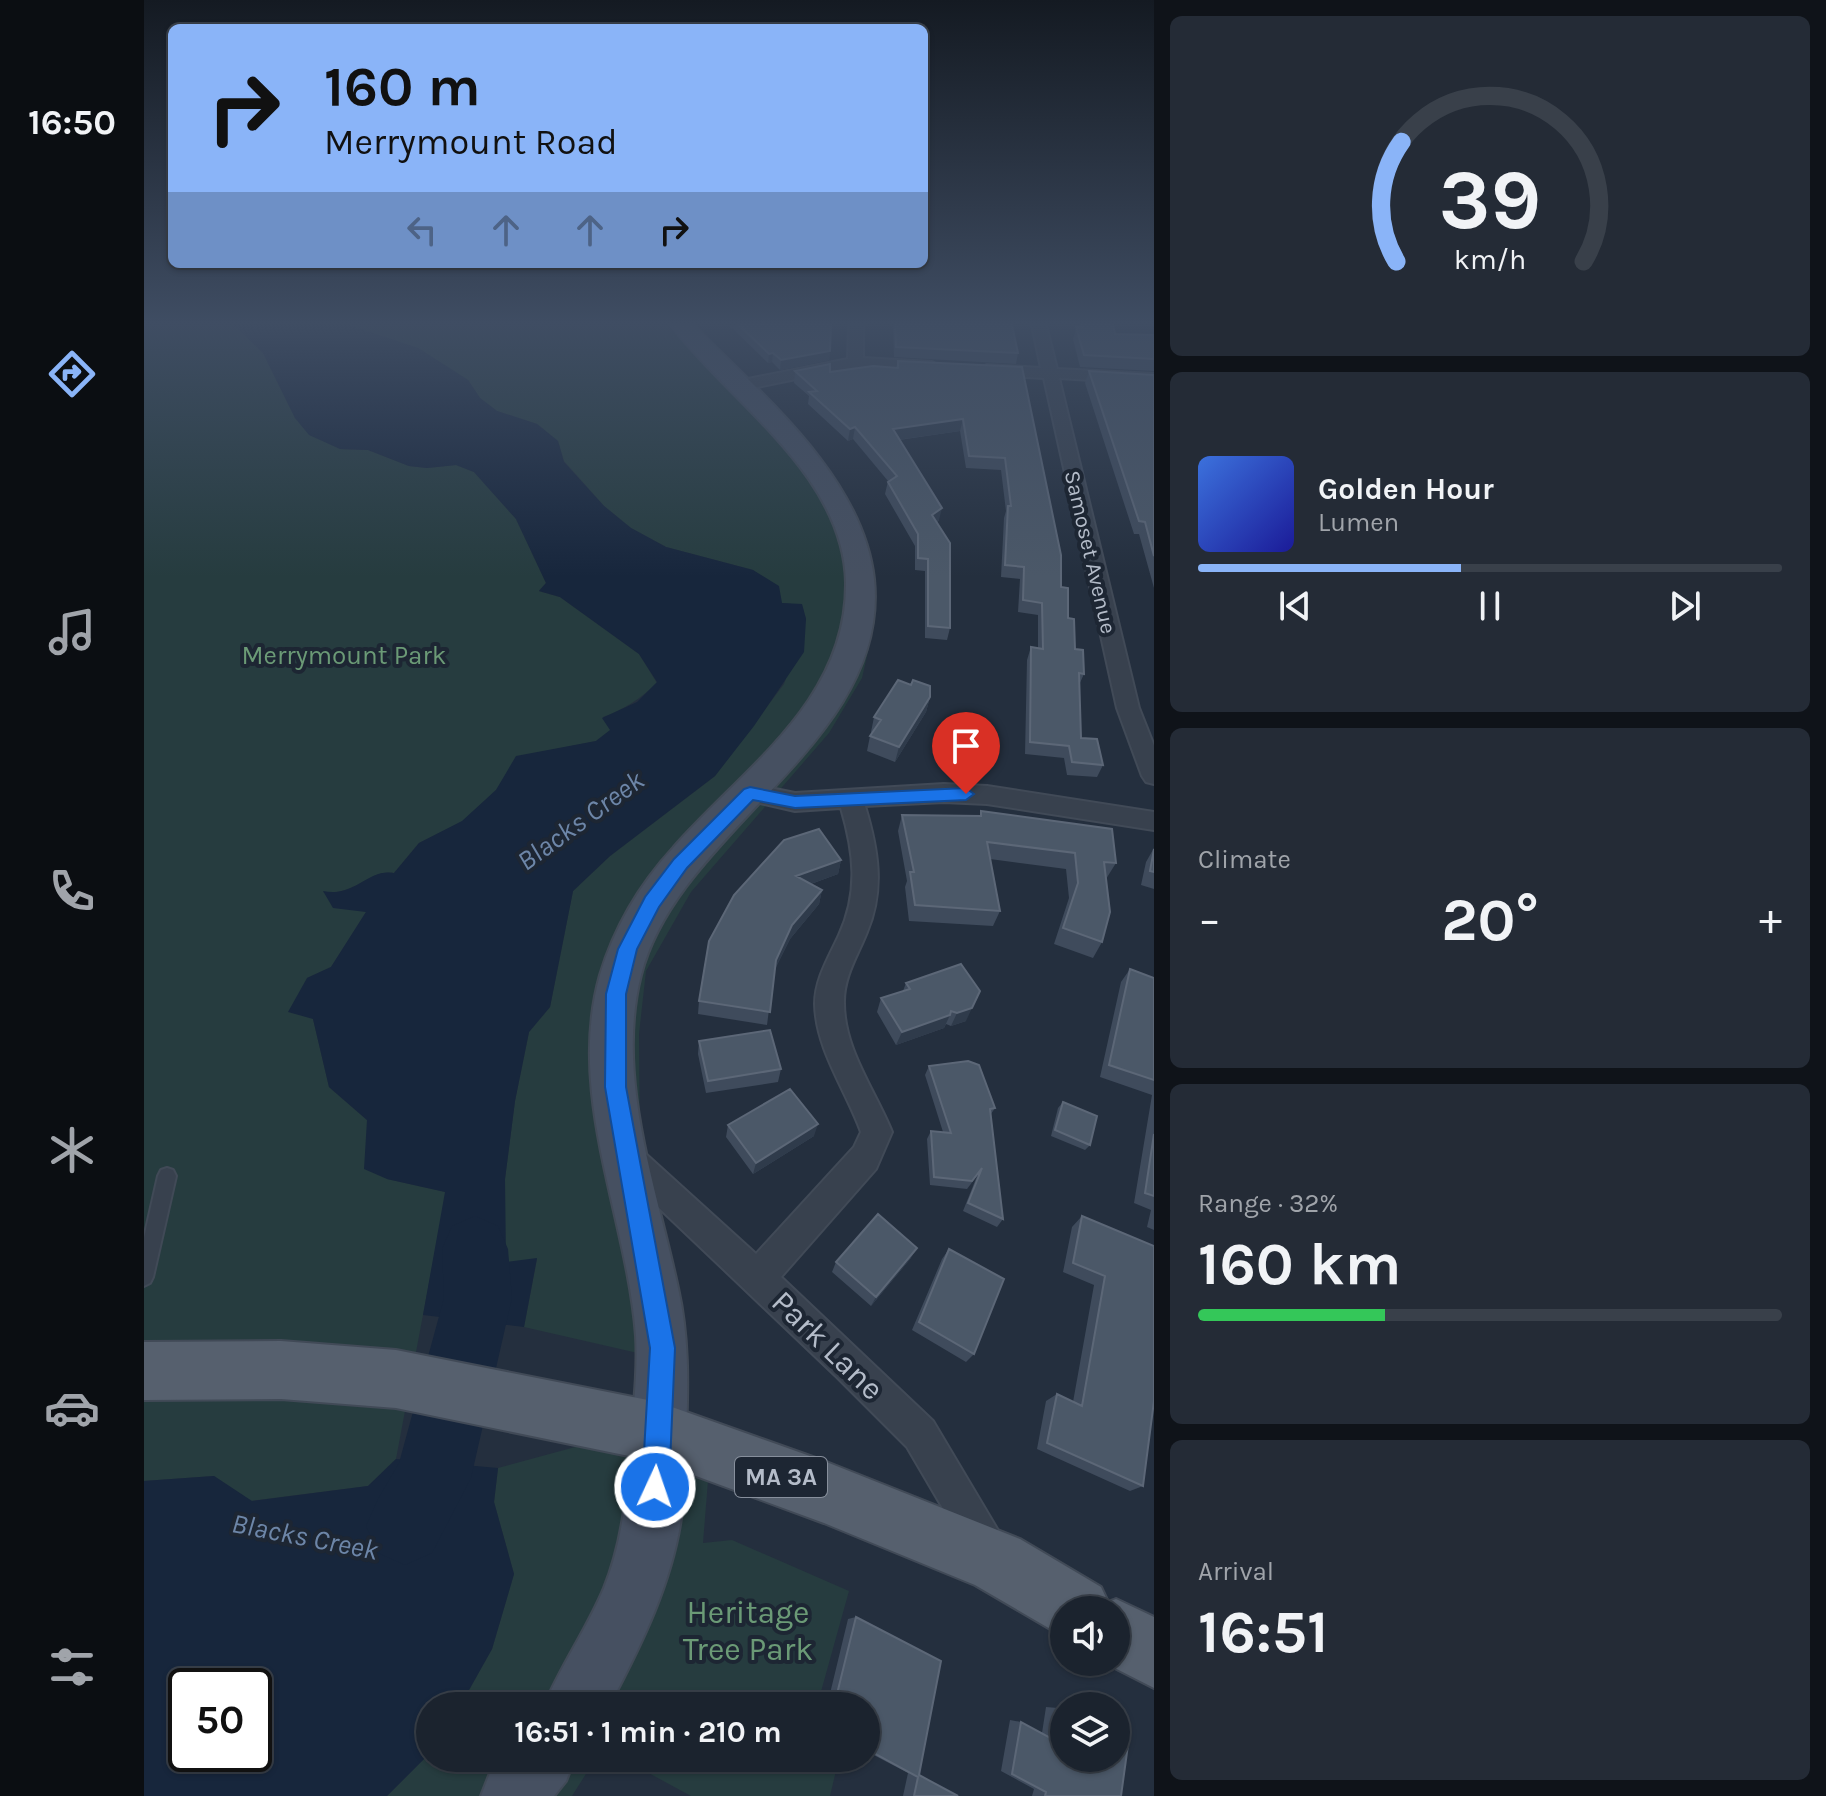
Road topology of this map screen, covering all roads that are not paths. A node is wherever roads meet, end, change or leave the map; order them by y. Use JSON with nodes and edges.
{"nodes":[{"id":1,"x":760,"y":409,"type":"edge"},
{"id":2,"x":1058,"y":409,"type":"edge"},
{"id":3,"x":1154,"y":776,"type":"edge"},
{"id":4,"x":750,"y":793,"type":"junction"},
{"id":5,"x":851,"y":801,"type":"junction"},
{"id":6,"x":1154,"y":821,"type":"edge"},
{"id":7,"x":626,"y":1156,"type":"junction"},
{"id":8,"x":167,"y":1176,"type":"dead end"},
{"id":9,"x":144,"y":1277,"type":"edge"},
{"id":10,"x":757,"y":1278,"type":"junction"},
{"id":11,"x":144,"y":1371,"type":"edge"},
{"id":12,"x":658,"y":1432,"type":"junction"},
{"id":13,"x":997,"y":1562,"type":"junction"},
{"id":14,"x":1054,"y":1596,"type":"edge"},
{"id":15,"x":1130,"y":1640,"type":"edge"},
{"id":16,"x":1154,"y":1655,"type":"edge"},
{"id":17,"x":582,"y":1692,"type":"edge"},
{"id":18,"x":532,"y":1772,"type":"edge"},
{"id":19,"x":513,"y":1796,"type":"edge"}],
"edges":[{"from":1,"to":4,"type":"main road"},
{"from":2,"to":3,"type":"street","name":"Samoset Avenue"},
{"from":4,"to":5,"type":"street"},
{"from":4,"to":7,"type":"main road"},
{"from":5,"to":6,"type":"street"},
{"from":5,"to":10,"type":"street"},
{"from":7,"to":10,"type":"street","name":"Park Lane"},
{"from":7,"to":12,"type":"main road"},
{"from":8,"to":9,"type":"lane"},
{"from":10,"to":13,"type":"street","name":"Park Lane"},
{"from":11,"to":12,"type":"main road","number":"MA 3A"},
{"from":12,"to":13,"type":"main road","number":"MA 3A"},
{"from":12,"to":17,"type":"main road"},
{"from":13,"to":14,"type":"main road","number":"MA 3A"},
{"from":15,"to":16,"type":"main road"},
{"from":18,"to":19,"type":"main road"}]}
